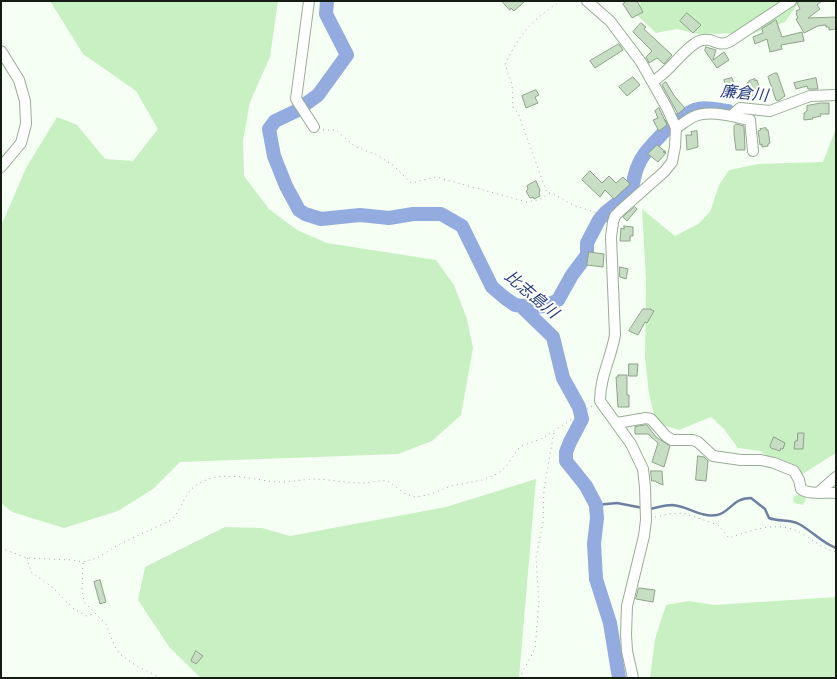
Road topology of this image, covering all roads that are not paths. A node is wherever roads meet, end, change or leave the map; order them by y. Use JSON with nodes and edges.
{"nodes":[{"id":1,"x":309,"y":1,"type":"edge"},
{"id":2,"x":587,"y":1,"type":"edge"},
{"id":3,"x":791,"y":1,"type":"edge"},
{"id":4,"x":1,"y":51,"type":"edge"},
{"id":5,"x":653,"y":82,"type":"junction"},
{"id":6,"x":836,"y":95,"type":"edge"},
{"id":7,"x":731,"y":116,"type":"junction"},
{"id":8,"x":314,"y":127,"type":"road end"},
{"id":9,"x":676,"y":128,"type":"junction"},
{"id":10,"x":753,"y":151,"type":"dead end"},
{"id":11,"x":1,"y":167,"type":"edge"},
{"id":12,"x":616,"y":423,"type":"junction"},
{"id":13,"x":836,"y":477,"type":"edge"},
{"id":14,"x":820,"y":491,"type":"junction"},
{"id":15,"x":836,"y":493,"type":"edge"},
{"id":16,"x":633,"y":678,"type":"edge"}],
"edges":[{"from":1,"to":8,"type":"street"},
{"from":2,"to":5,"type":"street"},
{"from":3,"to":5,"type":"street"},
{"from":4,"to":11,"type":"street"},
{"from":5,"to":9,"type":"street"},
{"from":6,"to":7,"type":"street"},
{"from":7,"to":9,"type":"street"},
{"from":7,"to":10,"type":"street"},
{"from":9,"to":12,"type":"street"},
{"from":12,"to":14,"type":"street"},
{"from":12,"to":16,"type":"street"},
{"from":13,"to":14,"type":"street"},
{"from":14,"to":15,"type":"street"}]}
